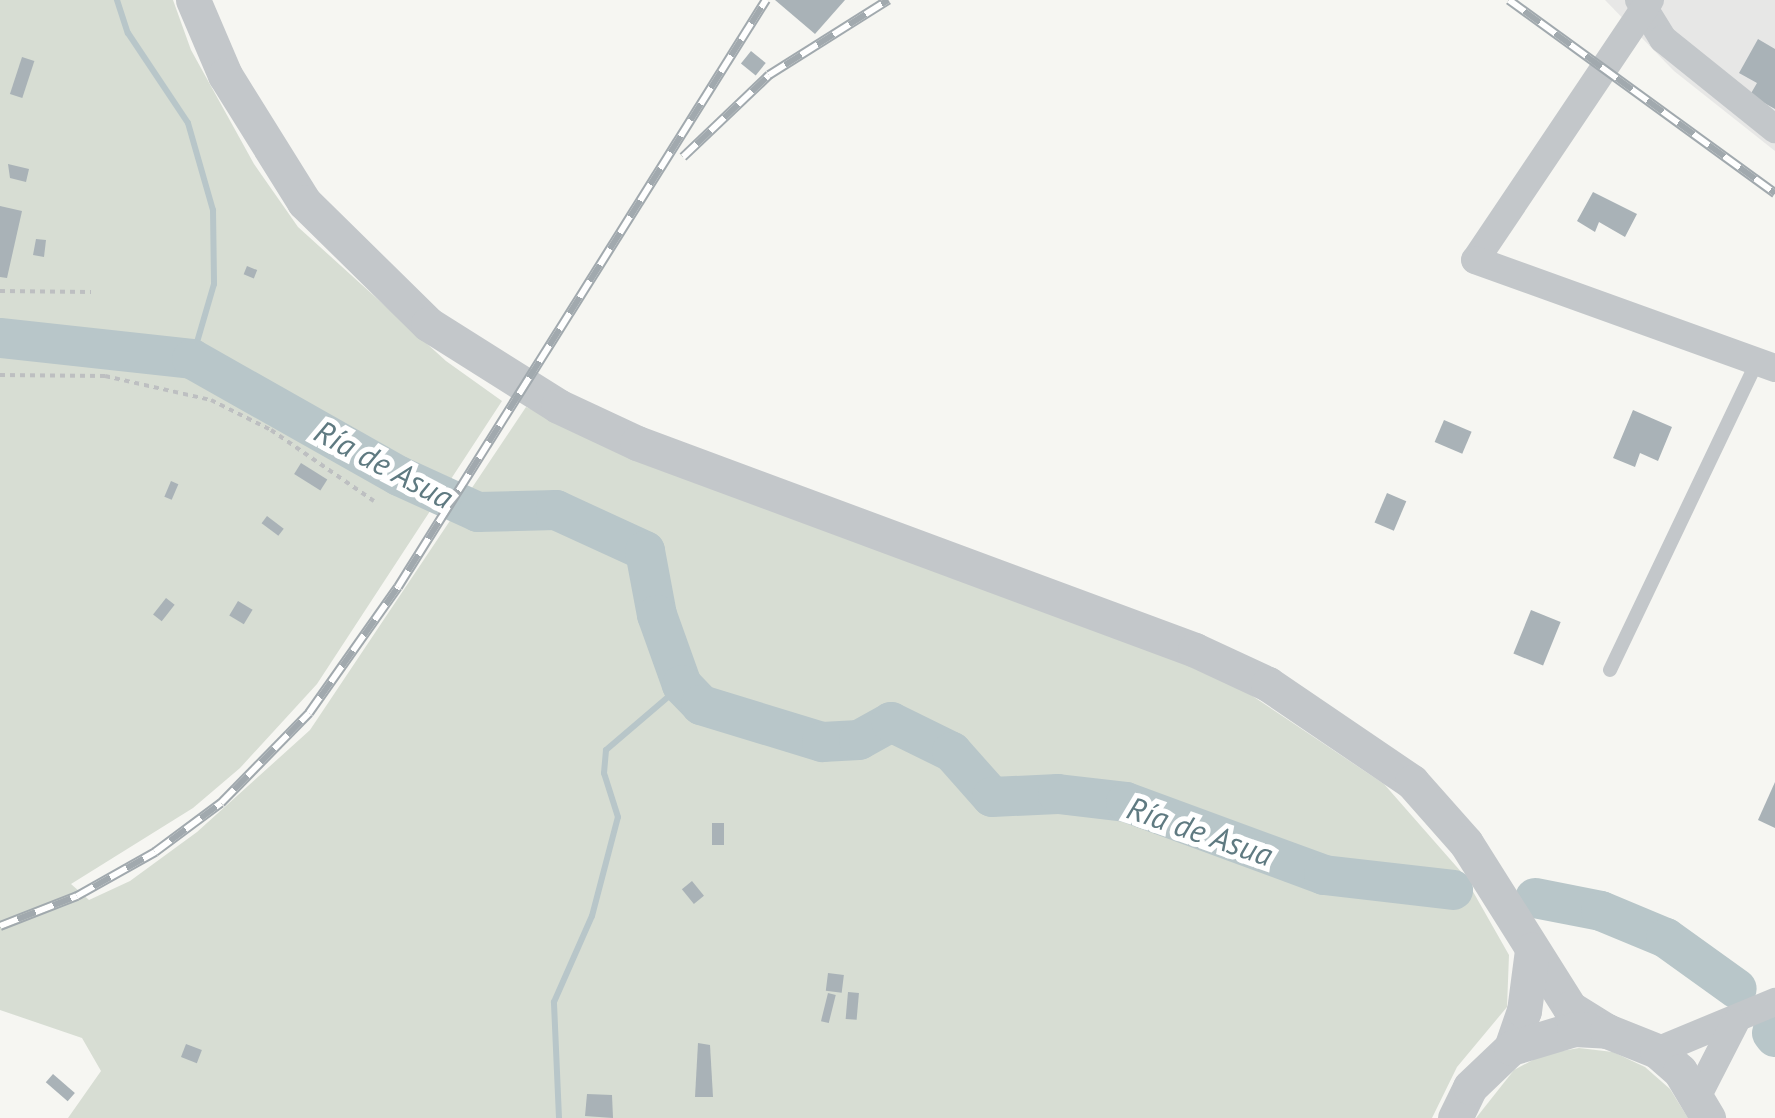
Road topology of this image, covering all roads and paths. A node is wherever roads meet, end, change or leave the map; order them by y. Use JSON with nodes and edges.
{"nodes":[{"id":1,"x":193,"y":0,"type":"edge"},
{"id":2,"x":1645,"y":2,"type":"edge"},
{"id":3,"x":1775,"y":130,"type":"edge"},
{"id":4,"x":0,"y":291,"type":"edge"},
{"id":5,"x":91,"y":292,"type":"dead end"},
{"id":6,"x":1766,"y":365,"type":"edge"},
{"id":7,"x":0,"y":375,"type":"edge"},
{"id":8,"x":374,"y":501,"type":"dead end"},
{"id":9,"x":1610,"y":670,"type":"dead end"},
{"id":10,"x":1532,"y":950,"type":"junction"},
{"id":11,"x":1775,"y":1002,"type":"edge"},
{"id":12,"x":1736,"y":1023,"type":"junction"},
{"id":13,"x":1607,"y":1031,"type":"junction"},
{"id":14,"x":1511,"y":1048,"type":"junction"},
{"id":15,"x":1658,"y":1051,"type":"junction"},
{"id":16,"x":1703,"y":1106,"type":"edge"},
{"id":17,"x":1456,"y":1118,"type":"edge"}],
"edges":[{"from":1,"to":10,"type":"street"},
{"from":2,"to":3,"type":"street"},
{"from":2,"to":6,"type":"street"},
{"from":4,"to":5,"type":"path"},
{"from":6,"to":9,"type":"lane"},
{"from":7,"to":8,"type":"path"},
{"from":10,"to":13,"type":"street"},
{"from":10,"to":14,"type":"street"},
{"from":11,"to":12,"type":"street"},
{"from":12,"to":15,"type":"street"},
{"from":12,"to":16,"type":"street"},
{"from":13,"to":14,"type":"street"},
{"from":13,"to":15,"type":"street"},
{"from":14,"to":17,"type":"street"},
{"from":15,"to":16,"type":"street"}]}
